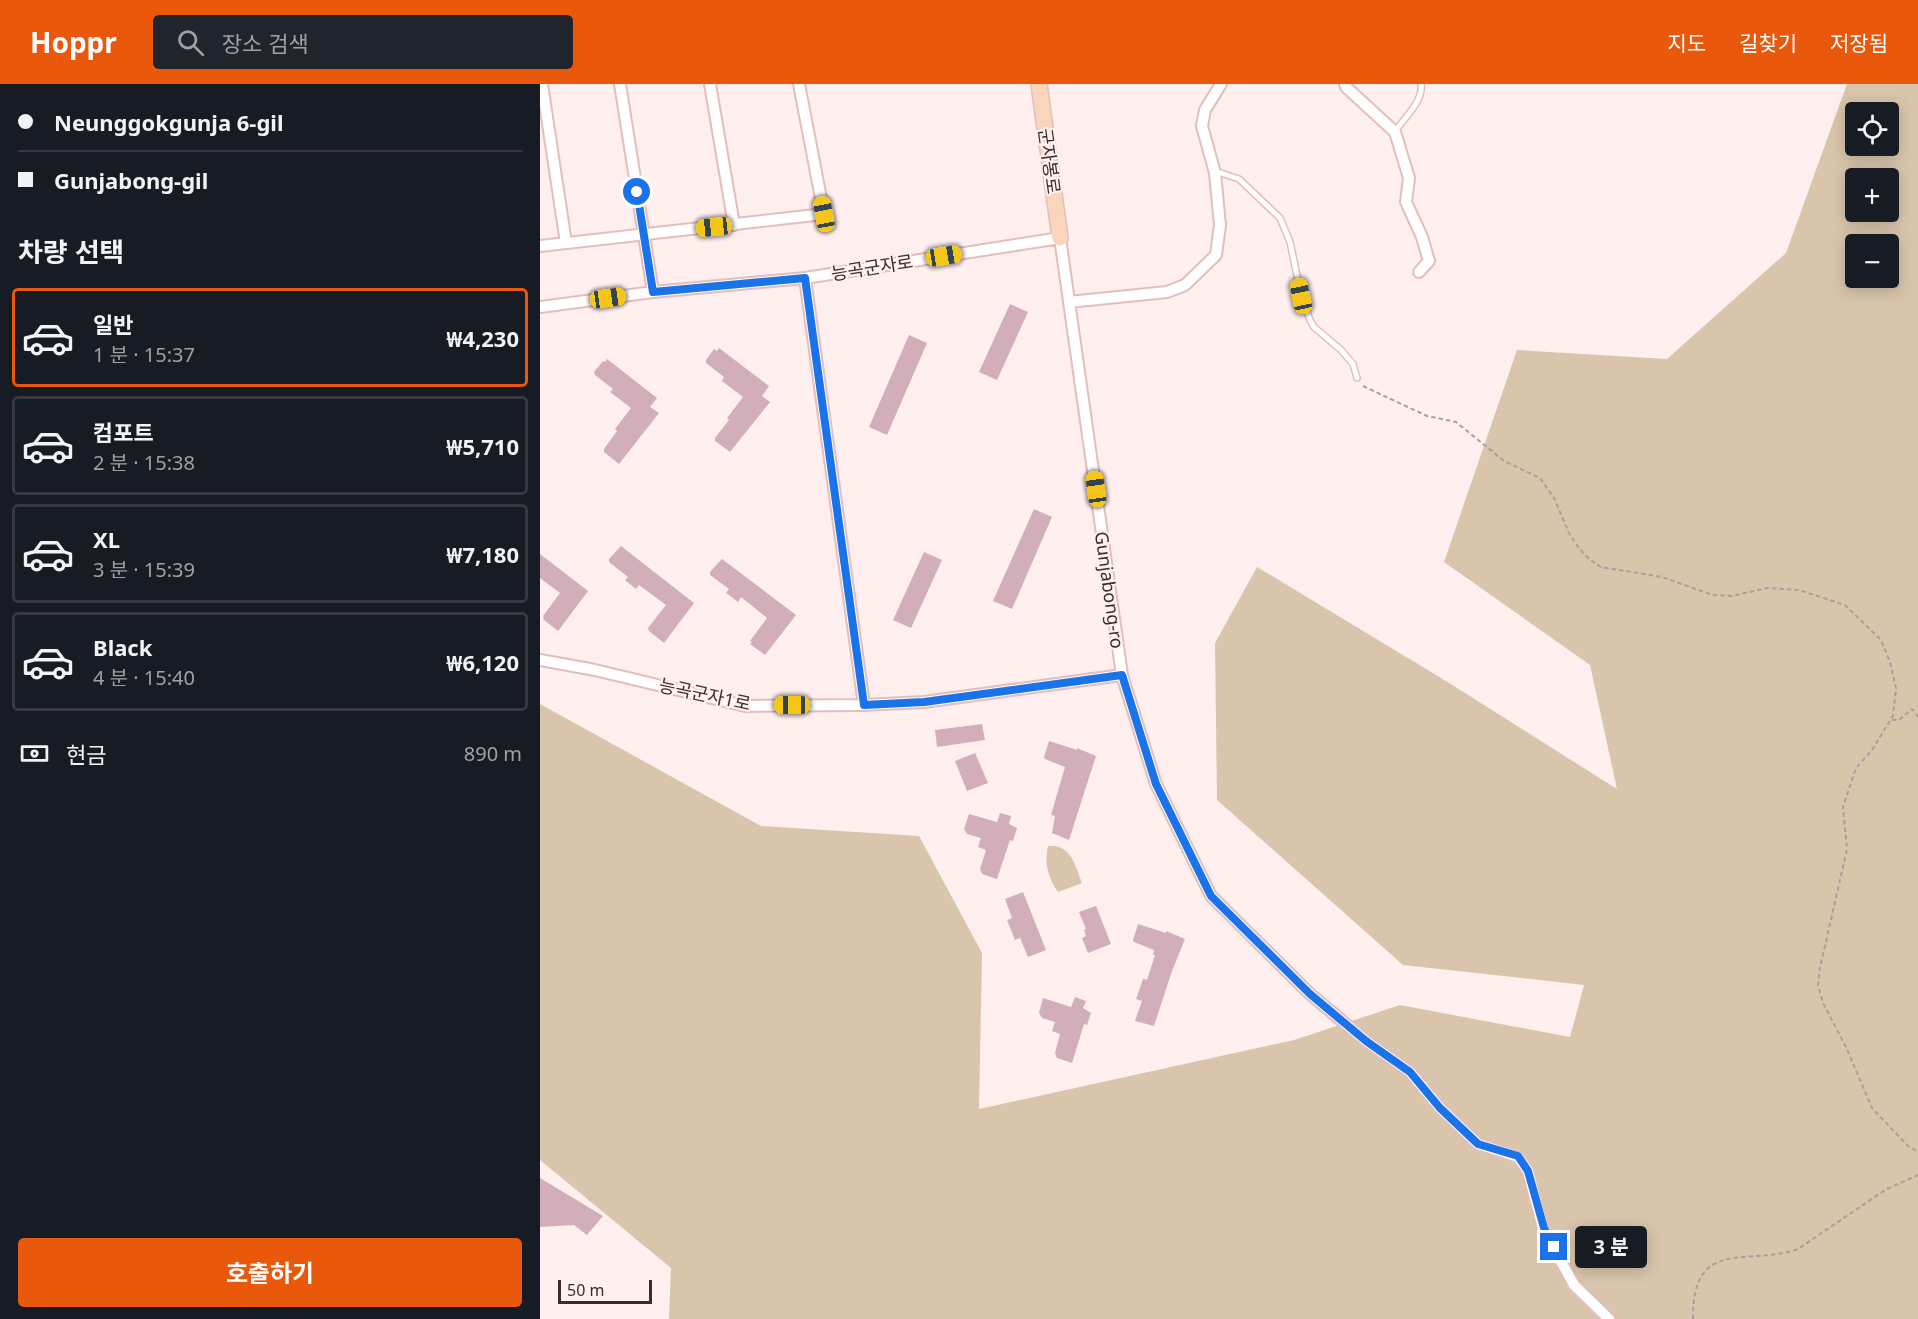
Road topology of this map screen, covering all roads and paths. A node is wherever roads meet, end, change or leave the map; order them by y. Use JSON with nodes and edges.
{"nodes":[{"id":1,"x":542,"y":84,"type":"edge"},
{"id":2,"x":620,"y":84,"type":"edge"},
{"id":3,"x":710,"y":84,"type":"edge"},
{"id":4,"x":799,"y":84,"type":"edge"},
{"id":5,"x":1039,"y":84,"type":"edge"},
{"id":6,"x":1221,"y":84,"type":"edge"},
{"id":7,"x":1345,"y":84,"type":"edge"},
{"id":8,"x":1421,"y":84,"type":"edge"},
{"id":9,"x":1395,"y":132,"type":"junction"},
{"id":10,"x":1215,"y":171,"type":"junction"},
{"id":11,"x":734,"y":225,"type":"junction"},
{"id":12,"x":644,"y":235,"type":"junction"},
{"id":13,"x":1060,"y":238,"type":"junction"},
{"id":14,"x":566,"y":243,"type":"junction"},
{"id":15,"x":540,"y":246,"type":"edge"},
{"id":16,"x":1419,"y":272,"type":"dead end"},
{"id":17,"x":805,"y":278,"type":"junction"},
{"id":18,"x":653,"y":292,"type":"junction"},
{"id":19,"x":1069,"y":302,"type":"junction"},
{"id":20,"x":540,"y":308,"type":"edge"},
{"id":21,"x":1357,"y":378,"type":"joint"},
{"id":22,"x":540,"y":660,"type":"edge"},
{"id":23,"x":1122,"y":675,"type":"junction"},
{"id":24,"x":864,"y":705,"type":"junction"},
{"id":25,"x":1918,"y":717,"type":"edge"},
{"id":26,"x":1892,"y":720,"type":"junction"},
{"id":27,"x":1918,"y":1152,"type":"edge"},
{"id":28,"x":1918,"y":1175,"type":"edge"},
{"id":29,"x":1609,"y":1319,"type":"edge"},
{"id":30,"x":1693,"y":1319,"type":"edge"}],
"edges":[{"from":1,"to":14,"type":"street"},
{"from":2,"to":12,"type":"street"},
{"from":3,"to":11,"type":"street"},
{"from":4,"to":11,"type":"street"},
{"from":5,"to":13,"type":"main road","name":"군자봉로"},
{"from":6,"to":10,"type":"street"},
{"from":7,"to":9,"type":"street"},
{"from":8,"to":9,"type":"lane"},
{"from":9,"to":16,"type":"street"},
{"from":10,"to":19,"type":"street"},
{"from":10,"to":21,"type":"lane"},
{"from":11,"to":12,"type":"street"},
{"from":12,"to":14,"type":"street"},
{"from":12,"to":18,"type":"street"},
{"from":13,"to":17,"type":"street","name":"능곡군자로"},
{"from":13,"to":19,"type":"street","name":"Gunjabong-ro"},
{"from":14,"to":15,"type":"street"},
{"from":17,"to":18,"type":"street","name":"능곡군자로"},
{"from":17,"to":24,"type":"street"},
{"from":18,"to":20,"type":"street","name":"능곡군자로"},
{"from":19,"to":23,"type":"street","name":"Gunjabong-ro"},
{"from":21,"to":26,"type":"path"},
{"from":22,"to":24,"type":"street","name":"능곡군자1로"},
{"from":23,"to":24,"type":"street","name":"능곡군자1로"},
{"from":23,"to":29,"type":"street","name":"Gunjabong-ro"},
{"from":25,"to":26,"type":"path"},
{"from":26,"to":27,"type":"path"},
{"from":28,"to":30,"type":"path"}]}
